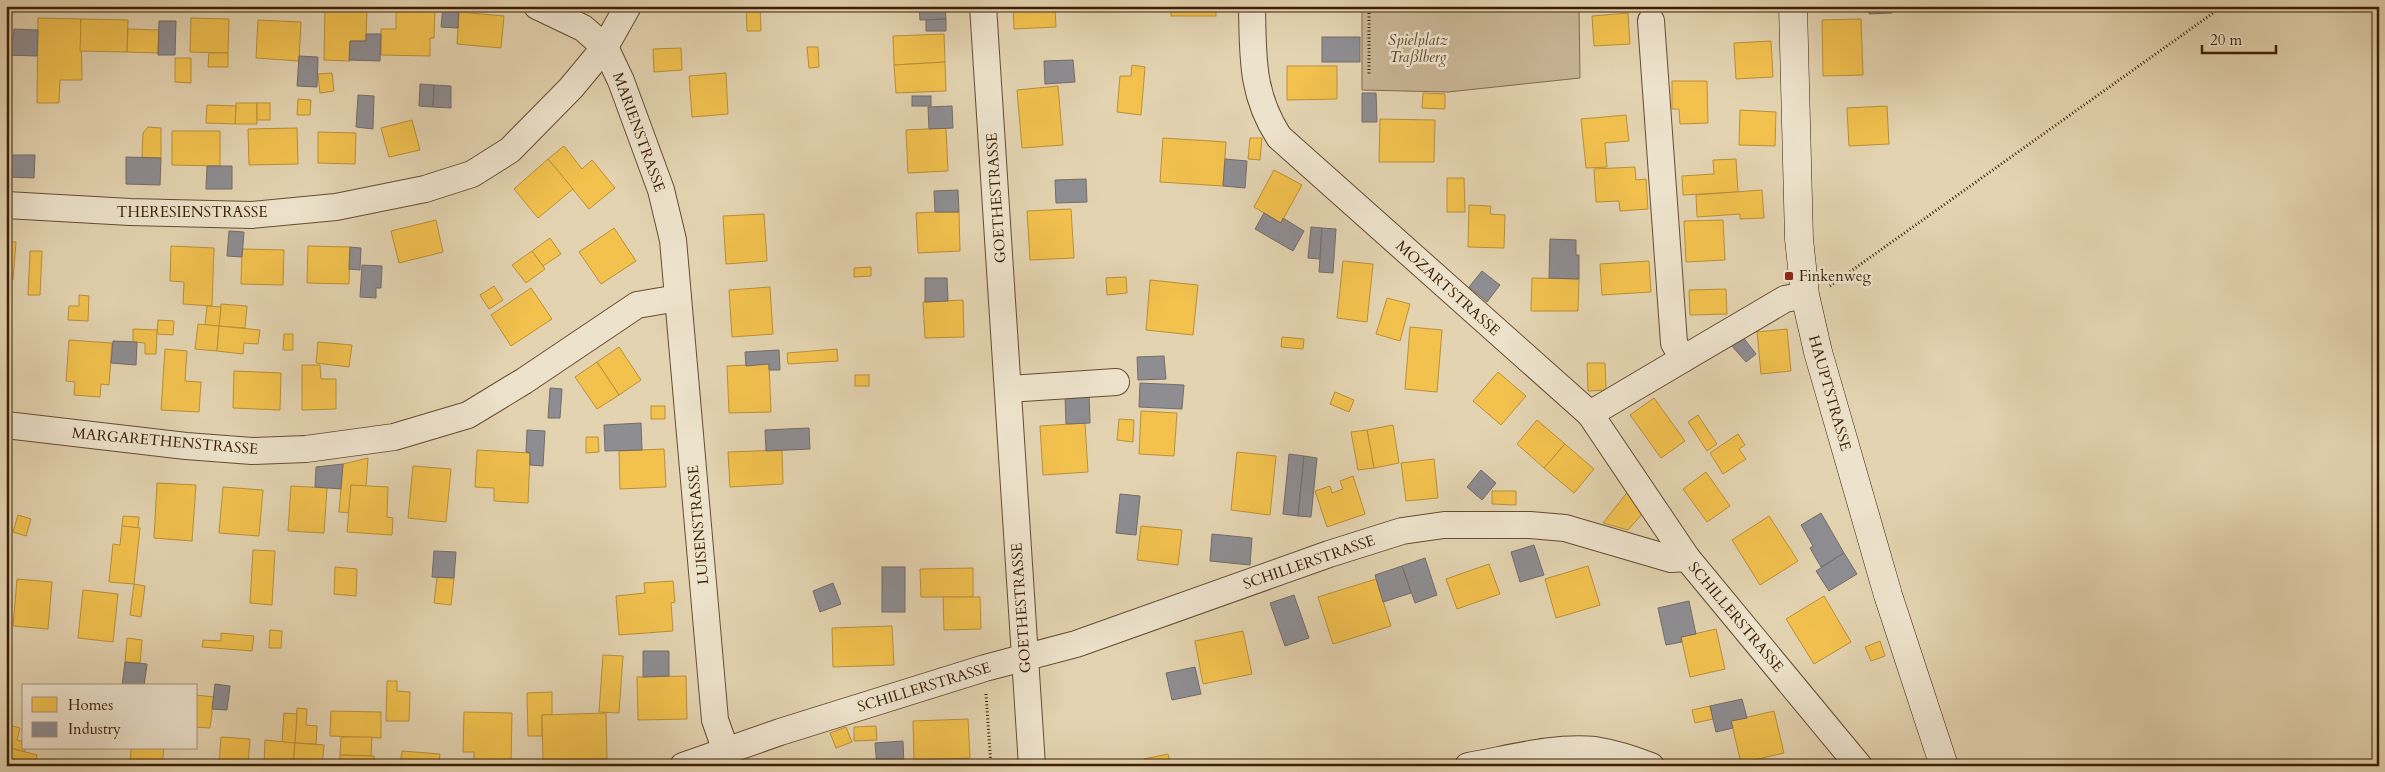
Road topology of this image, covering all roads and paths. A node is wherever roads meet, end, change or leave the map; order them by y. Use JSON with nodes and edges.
{"nodes":[{"id":1,"x":537,"y":6,"type":"edge"},
{"id":2,"x":628,"y":6,"type":"edge"},
{"id":3,"x":983,"y":6,"type":"edge"},
{"id":4,"x":1252,"y":6,"type":"edge"},
{"id":5,"x":1369,"y":6,"type":"edge"},
{"id":6,"x":1792,"y":6,"type":"edge"},
{"id":7,"x":2223,"y":6,"type":"edge"},
{"id":8,"x":1651,"y":21,"type":"dead end"},
{"id":9,"x":605,"y":47,"type":"junction"},
{"id":10,"x":1369,"y":74,"type":"dead end"},
{"id":11,"x":6,"y":205,"type":"edge"},
{"id":12,"x":1804,"y":294,"type":"junction"},
{"id":13,"x":678,"y":298,"type":"junction"},
{"id":14,"x":1684,"y":359,"type":"junction"},
{"id":15,"x":1116,"y":382,"type":"dead end"},
{"id":16,"x":1008,"y":390,"type":"junction"},
{"id":17,"x":1590,"y":414,"type":"junction"},
{"id":18,"x":6,"y":425,"type":"edge"},
{"id":19,"x":1687,"y":558,"type":"junction"},
{"id":20,"x":1025,"y":658,"type":"junction"},
{"id":21,"x":985,"y":668,"type":"junction"},
{"id":22,"x":726,"y":751,"type":"junction"},
{"id":23,"x":683,"y":766,"type":"edge"},
{"id":24,"x":991,"y":766,"type":"edge"},
{"id":25,"x":1032,"y":766,"type":"edge"},
{"id":26,"x":1468,"y":766,"type":"edge"},
{"id":27,"x":1651,"y":766,"type":"edge"},
{"id":28,"x":1859,"y":766,"type":"edge"},
{"id":29,"x":1944,"y":766,"type":"edge"}],
"edges":[{"from":1,"to":9,"type":"street","name":"MARIENSTRASSE"},
{"from":2,"to":9,"type":"street","name":"THERESIENSTRASSE"},
{"from":3,"to":16,"type":"street","name":"GOETHESTRASSE"},
{"from":4,"to":17,"type":"street","name":"MOZARTSTRASSE"},
{"from":5,"to":10,"type":"path"},
{"from":6,"to":12,"type":"street","name":"HAUPTSTRASSE"},
{"from":7,"to":12,"type":"path"},
{"from":8,"to":14,"type":"street"},
{"from":9,"to":11,"type":"street","name":"THERESIENSTRASSE"},
{"from":9,"to":13,"type":"street","name":"MARIENSTRASSE"},
{"from":12,"to":14,"type":"street"},
{"from":12,"to":29,"type":"street","name":"HAUPTSTRASSE"},
{"from":13,"to":18,"type":"street","name":"MARGARETHENSTRASSE"},
{"from":13,"to":22,"type":"street","name":"LUISENSTRASSE"},
{"from":14,"to":17,"type":"street"},
{"from":15,"to":16,"type":"street"},
{"from":16,"to":20,"type":"street","name":"GOETHESTRASSE"},
{"from":17,"to":19,"type":"street","name":"MOZARTSTRASSE"},
{"from":19,"to":20,"type":"street","name":"SCHILLERSTRASSE"},
{"from":19,"to":28,"type":"street","name":"SCHILLERSTRASSE"},
{"from":20,"to":21,"type":"street","name":"SCHILLERSTRASSE"},
{"from":20,"to":25,"type":"street","name":"GOETHESTRASSE"},
{"from":21,"to":22,"type":"street","name":"SCHILLERSTRASSE"},
{"from":21,"to":24,"type":"path"},
{"from":22,"to":23,"type":"street","name":"SCHILLERSTRASSE"},
{"from":26,"to":27,"type":"street"}]}
